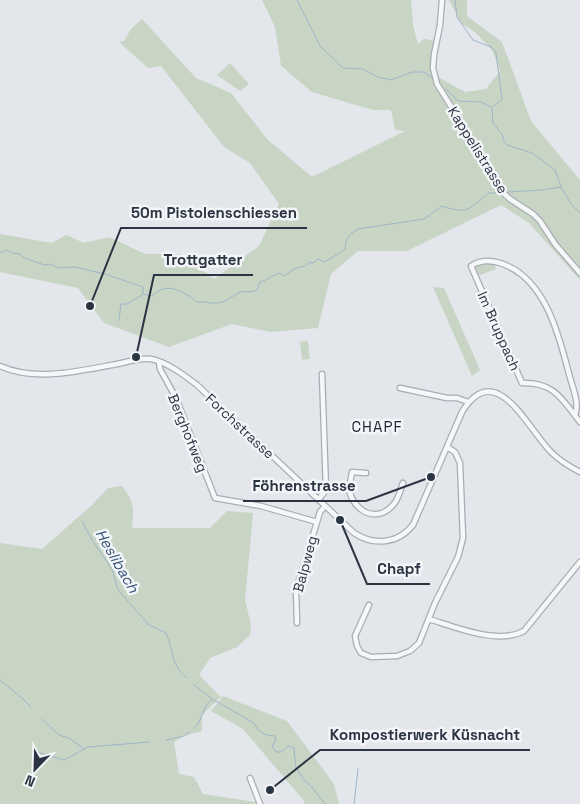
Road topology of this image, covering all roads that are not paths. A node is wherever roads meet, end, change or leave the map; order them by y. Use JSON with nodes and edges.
{"nodes":[{"id":1,"x":442,"y":0,"type":"edge"},
{"id":2,"x":580,"y":273,"type":"edge"},
{"id":3,"x":159,"y":362,"type":"junction"},
{"id":4,"x":0,"y":366,"type":"edge"},
{"id":5,"x":322,"y":374,"type":"dead end"},
{"id":6,"x":400,"y":388,"type":"dead end"},
{"id":7,"x":468,"y":402,"type":"junction"},
{"id":8,"x":575,"y":415,"type":"junction"},
{"id":9,"x":580,"y":422,"type":"edge"},
{"id":10,"x":447,"y":447,"type":"junction"},
{"id":11,"x":580,"y":472,"type":"edge"},
{"id":12,"x":366,"y":474,"type":"dead end"},
{"id":13,"x":403,"y":483,"type":"dead end"},
{"id":14,"x":349,"y":489,"type":"junction"},
{"id":15,"x":326,"y":490,"type":"junction"},
{"id":16,"x":318,"y":500,"type":"junction"},
{"id":17,"x":325,"y":506,"type":"junction"},
{"id":18,"x":317,"y":522,"type":"junction"},
{"id":19,"x":580,"y":562,"type":"edge"},
{"id":20,"x":369,"y":605,"type":"dead end"},
{"id":21,"x":429,"y":619,"type":"junction"},
{"id":22,"x":298,"y":624,"type":"dead end"},
{"id":23,"x":250,"y":778,"type":"dead end"},
{"id":24,"x":260,"y":804,"type":"edge"}],
"edges":[{"from":1,"to":2,"type":"street","name":"Kappelistrasse"},
{"from":3,"to":4,"type":"street","name":"Forchstrasse"},
{"from":3,"to":16,"type":"street","name":"Forchstrasse"},
{"from":3,"to":18,"type":"street","name":"Berghofweg"},
{"from":5,"to":15,"type":"street"},
{"from":6,"to":7,"type":"street"},
{"from":7,"to":10,"type":"street","name":"Forchstrasse"},
{"from":7,"to":11,"type":"street"},
{"from":8,"to":8,"type":"street","name":"Im Bruppach"},
{"from":8,"to":9,"type":"street","name":"Im Bruppach"},
{"from":10,"to":17,"type":"street","name":"Forchstrasse"},
{"from":10,"to":21,"type":"street"},
{"from":12,"to":14,"type":"street"},
{"from":13,"to":14,"type":"street"},
{"from":14,"to":15,"type":"street"},
{"from":15,"to":16,"type":"street"},
{"from":16,"to":17,"type":"street","name":"Forchstrasse"},
{"from":17,"to":18,"type":"street","name":"Balpweg"},
{"from":18,"to":22,"type":"street","name":"Balpweg"},
{"from":19,"to":21,"type":"street"},
{"from":20,"to":21,"type":"street"},
{"from":23,"to":24,"type":"street"}]}
